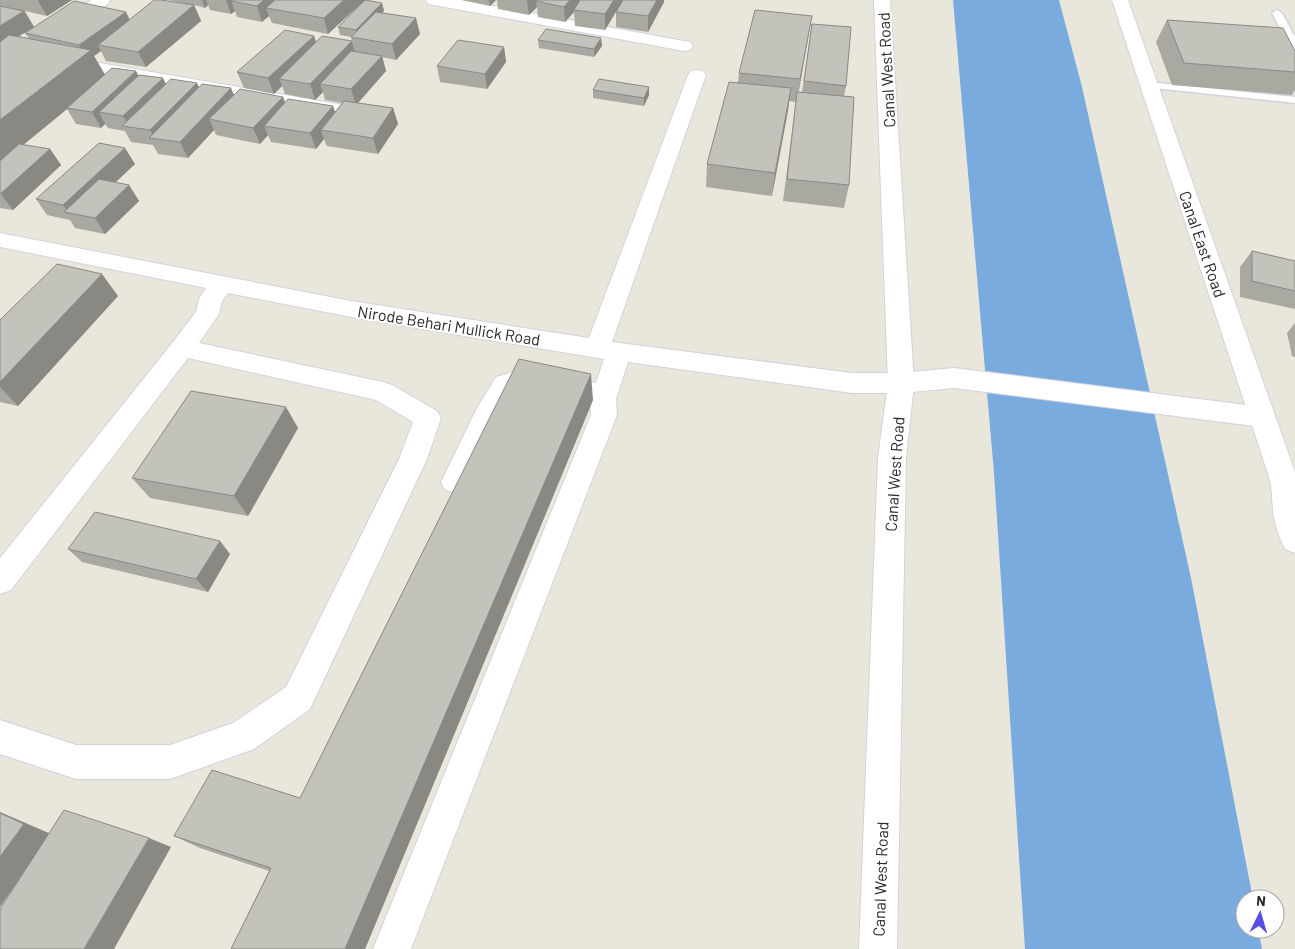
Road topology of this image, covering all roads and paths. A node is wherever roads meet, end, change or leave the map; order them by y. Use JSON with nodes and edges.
{"nodes":[{"id":1,"x":102,"y":0,"type":"edge"},
{"id":2,"x":434,"y":0,"type":"edge"},
{"id":3,"x":882,"y":0,"type":"edge"},
{"id":4,"x":1120,"y":0,"type":"edge"},
{"id":5,"x":1277,"y":13,"type":"dead end"},
{"id":6,"x":684,"y":46,"type":"dead end"},
{"id":7,"x":1295,"y":47,"type":"edge"},
{"id":8,"x":19,"y":54,"type":"junction"},
{"id":9,"x":0,"y":68,"type":"edge"},
{"id":10,"x":697,"y":75,"type":"dead end"},
{"id":11,"x":1149,"y":85,"type":"junction"},
{"id":12,"x":1295,"y":100,"type":"edge"},
{"id":13,"x":349,"y":112,"type":"edge"},
{"id":14,"x":0,"y":240,"type":"edge"},
{"id":15,"x":231,"y":286,"type":"junction"},
{"id":16,"x":542,"y":340,"type":"junction"},
{"id":17,"x":182,"y":348,"type":"junction"},
{"id":18,"x":609,"y":350,"type":"junction"},
{"id":19,"x":525,"y":378,"type":"junction"},
{"id":20,"x":901,"y":383,"type":"junction"},
{"id":21,"x":603,"y":399,"type":"junction"},
{"id":22,"x":1262,"y":418,"type":"junction"},
{"id":23,"x":455,"y":482,"type":"edge"},
{"id":24,"x":1291,"y":488,"type":"edge"},
{"id":25,"x":1295,"y":540,"type":"edge"},
{"id":26,"x":0,"y":581,"type":"edge"},
{"id":27,"x":0,"y":737,"type":"edge"},
{"id":28,"x":392,"y":949,"type":"edge"},
{"id":29,"x":878,"y":949,"type":"edge"}],
"edges":[{"from":1,"to":8,"type":"street"},
{"from":2,"to":6,"type":"street"},
{"from":3,"to":20,"type":"street","name":"Canal West Road"},
{"from":4,"to":11,"type":"street","name":"Canal East Road"},
{"from":5,"to":7,"type":"lane"},
{"from":8,"to":9,"type":"street"},
{"from":8,"to":13,"type":"street"},
{"from":10,"to":18,"type":"street"},
{"from":11,"to":12,"type":"lane"},
{"from":11,"to":22,"type":"street","name":"Canal East Road"},
{"from":14,"to":15,"type":"street","name":"Nirode Behari Mullick Road"},
{"from":15,"to":16,"type":"street","name":"Nirode Behari Mullick Road"},
{"from":15,"to":17,"type":"street"},
{"from":16,"to":18,"type":"street","name":"Nirode Behari Mullick Road"},
{"from":16,"to":19,"type":"street"},
{"from":17,"to":26,"type":"street"},
{"from":17,"to":27,"type":"street"},
{"from":18,"to":20,"type":"street","name":"Nirode Behari Mullick Road"},
{"from":18,"to":21,"type":"street"},
{"from":19,"to":21,"type":"street"},
{"from":19,"to":23,"type":"street"},
{"from":20,"to":22,"type":"street","name":"Nirode Behari Mullick Road"},
{"from":20,"to":29,"type":"street","name":"Canal West Road"},
{"from":21,"to":28,"type":"street"},
{"from":22,"to":24,"type":"street","name":"Canal East Road"},
{"from":24,"to":25,"type":"street","name":"Canal East Road"}]}
